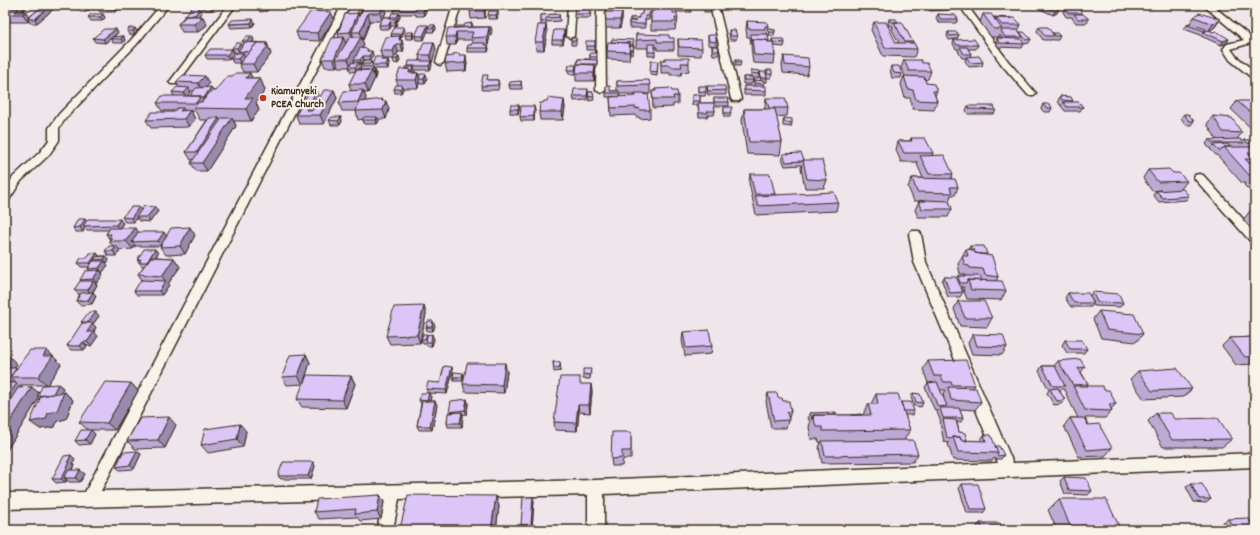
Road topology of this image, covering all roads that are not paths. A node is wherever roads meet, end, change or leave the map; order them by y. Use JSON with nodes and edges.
{"nodes":[{"id":1,"x":165,"y":5,"type":"edge"},
{"id":2,"x":232,"y":5,"type":"edge"},
{"id":3,"x":346,"y":5,"type":"edge"},
{"id":4,"x":457,"y":5,"type":"edge"},
{"id":5,"x":572,"y":5,"type":"edge"},
{"id":6,"x":601,"y":5,"type":"edge"},
{"id":7,"x":714,"y":5,"type":"edge"},
{"id":8,"x":963,"y":5,"type":"edge"},
{"id":9,"x":1206,"y":5,"type":"edge"},
{"id":10,"x":570,"y":36,"type":"dead end"},
{"id":11,"x":440,"y":62,"type":"dead end"},
{"id":12,"x":1255,"y":76,"type":"edge"},
{"id":13,"x":174,"y":82,"type":"dead end"},
{"id":14,"x":601,"y":90,"type":"dead end"},
{"id":15,"x":1031,"y":93,"type":"dead end"},
{"id":16,"x":736,"y":99,"type":"dead end"},
{"id":17,"x":1199,"y":177,"type":"dead end"},
{"id":18,"x":5,"y":197,"type":"edge"},
{"id":19,"x":915,"y":234,"type":"dead end"},
{"id":20,"x":1255,"y":239,"type":"edge"},
{"id":21,"x":1255,"y":460,"type":"edge"},
{"id":22,"x":1009,"y":471,"type":"junction"},
{"id":23,"x":596,"y":487,"type":"junction"},
{"id":24,"x":393,"y":491,"type":"junction"},
{"id":25,"x":89,"y":499,"type":"junction"},
{"id":26,"x":5,"y":501,"type":"edge"},
{"id":27,"x":385,"y":530,"type":"edge"},
{"id":28,"x":596,"y":530,"type":"edge"}],
"edges":[{"from":1,"to":18,"type":"street"},
{"from":2,"to":13,"type":"street"},
{"from":3,"to":25,"type":"street"},
{"from":4,"to":11,"type":"street"},
{"from":5,"to":10,"type":"street"},
{"from":6,"to":14,"type":"street"},
{"from":7,"to":16,"type":"street"},
{"from":8,"to":15,"type":"street"},
{"from":9,"to":12,"type":"street"},
{"from":17,"to":20,"type":"street"},
{"from":19,"to":22,"type":"street"},
{"from":21,"to":22,"type":"street"},
{"from":22,"to":23,"type":"street"},
{"from":23,"to":24,"type":"street"},
{"from":23,"to":28,"type":"street"},
{"from":24,"to":25,"type":"street"},
{"from":24,"to":27,"type":"street"},
{"from":25,"to":26,"type":"street"}]}
